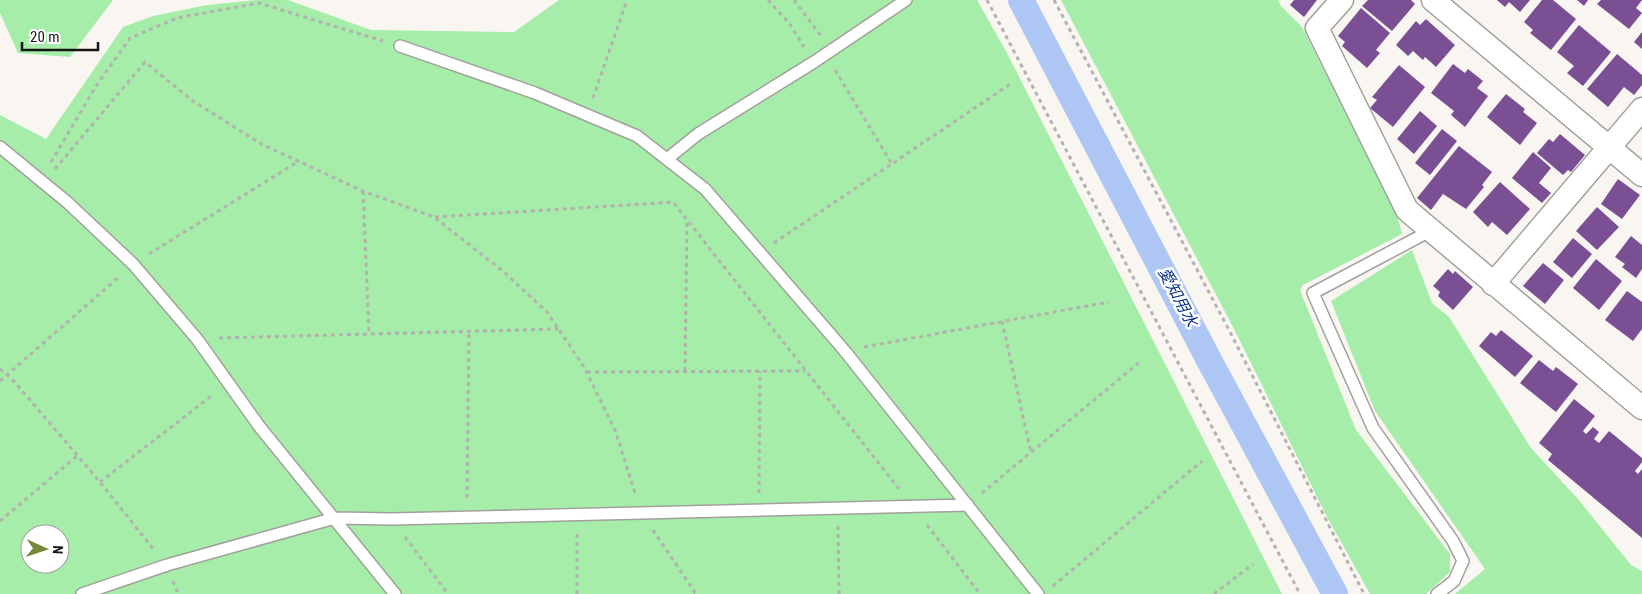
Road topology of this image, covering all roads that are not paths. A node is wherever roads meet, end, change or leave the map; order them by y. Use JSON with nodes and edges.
{"nodes":[{"id":1,"x":906,"y":0,"type":"edge"},
{"id":2,"x":1342,"y":0,"type":"edge"},
{"id":3,"x":1433,"y":0,"type":"edge"},
{"id":4,"x":400,"y":46,"type":"road end"},
{"id":5,"x":1642,"y":109,"type":"edge"},
{"id":6,"x":0,"y":147,"type":"edge"},
{"id":7,"x":1610,"y":148,"type":"junction"},
{"id":8,"x":667,"y":159,"type":"junction"},
{"id":9,"x":1642,"y":175,"type":"edge"},
{"id":10,"x":1430,"y":231,"type":"junction"},
{"id":11,"x":1493,"y":284,"type":"junction"},
{"id":12,"x":1642,"y":408,"type":"edge"},
{"id":13,"x":968,"y":505,"type":"junction"},
{"id":14,"x":335,"y":518,"type":"junction"},
{"id":15,"x":82,"y":594,"type":"edge"},
{"id":16,"x":395,"y":594,"type":"edge"},
{"id":17,"x":1038,"y":594,"type":"edge"},
{"id":18,"x":1437,"y":594,"type":"edge"}],
"edges":[{"from":1,"to":8,"type":"lane"},
{"from":2,"to":10,"type":"street"},
{"from":3,"to":7,"type":"street"},
{"from":4,"to":8,"type":"lane"},
{"from":5,"to":7,"type":"street"},
{"from":6,"to":14,"type":"lane"},
{"from":7,"to":9,"type":"street"},
{"from":7,"to":11,"type":"street"},
{"from":8,"to":13,"type":"lane"},
{"from":10,"to":11,"type":"street"},
{"from":10,"to":18,"type":"lane"},
{"from":11,"to":12,"type":"street"},
{"from":13,"to":14,"type":"lane"},
{"from":13,"to":17,"type":"lane"},
{"from":14,"to":15,"type":"lane"},
{"from":14,"to":16,"type":"lane"}]}
